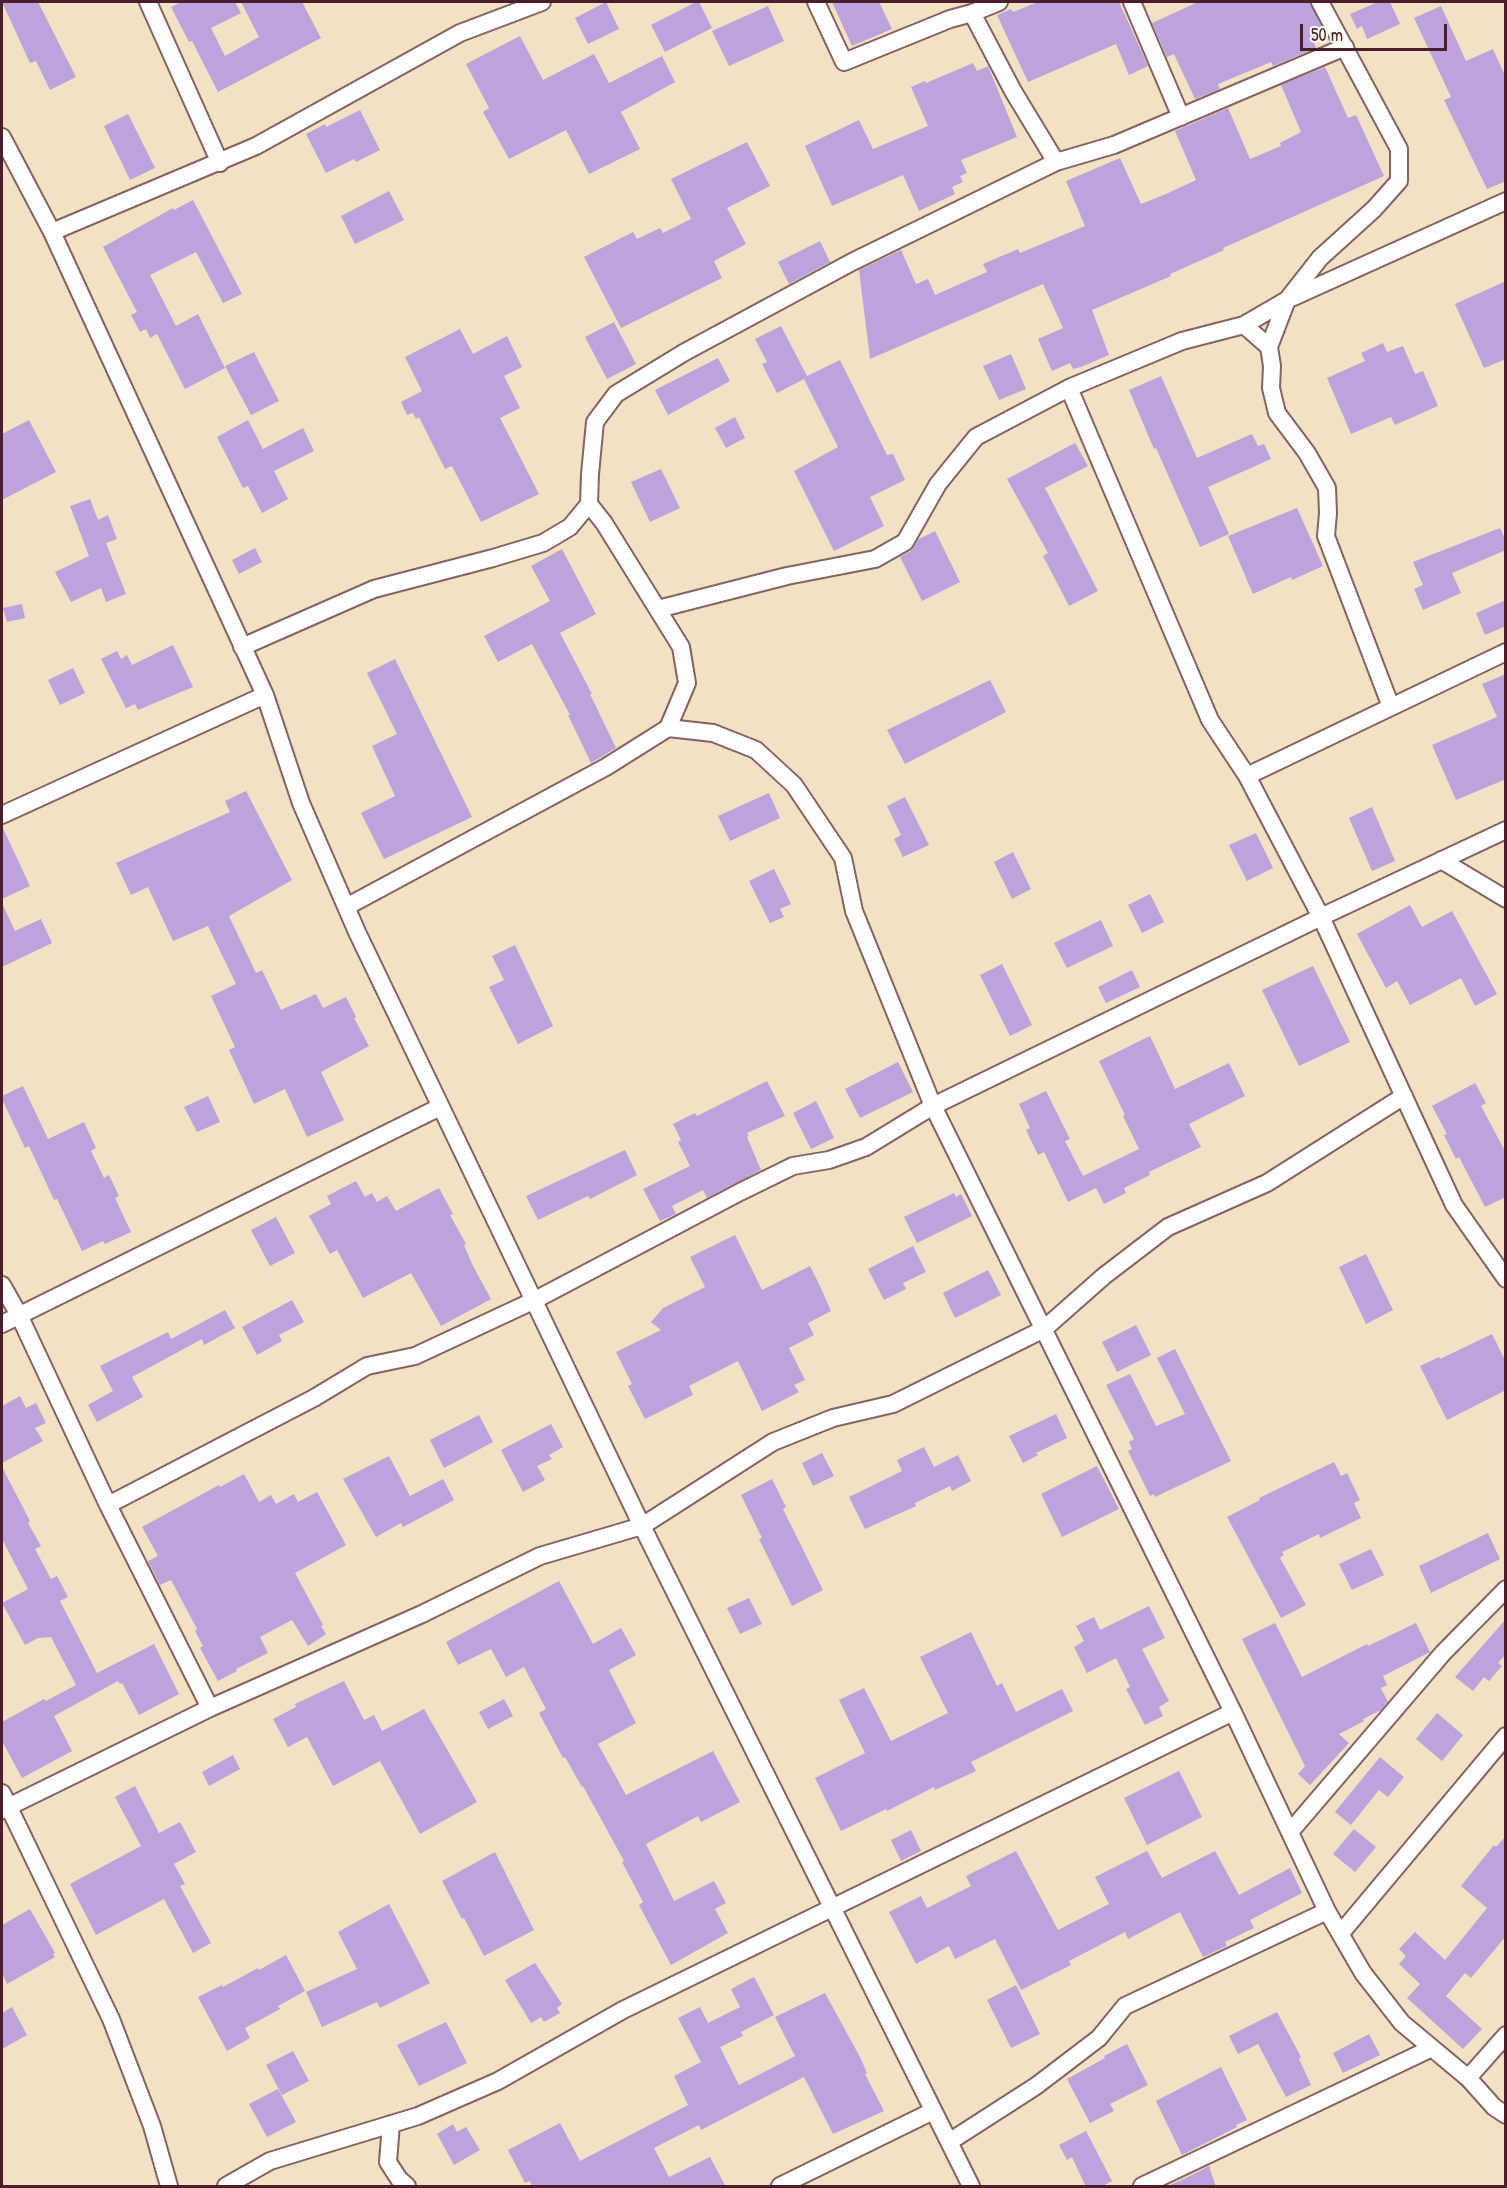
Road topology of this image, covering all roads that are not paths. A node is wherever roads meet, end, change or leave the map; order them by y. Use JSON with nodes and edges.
{"nodes":[{"id":1,"x":148,"y":2,"type":"edge"},
{"id":2,"x":542,"y":2,"type":"edge"},
{"id":3,"x":816,"y":2,"type":"edge"},
{"id":4,"x":999,"y":2,"type":"edge"},
{"id":5,"x":1132,"y":2,"type":"edge"},
{"id":6,"x":1320,"y":2,"type":"edge"},
{"id":7,"x":972,"y":13,"type":"junction"},
{"id":8,"x":1345,"y":47,"type":"junction"},
{"id":9,"x":1181,"y":117,"type":"junction"},
{"id":10,"x":2,"y":137,"type":"edge"},
{"id":11,"x":1056,"y":162,"type":"junction"},
{"id":12,"x":220,"y":163,"type":"junction"},
{"id":13,"x":1506,"y":201,"type":"edge"},
{"id":14,"x":52,"y":232,"type":"junction"},
{"id":15,"x":1287,"y":300,"type":"junction"},
{"id":16,"x":1244,"y":325,"type":"junction"},
{"id":17,"x":1269,"y":347,"type":"junction"},
{"id":18,"x":1070,"y":388,"type":"junction"},
{"id":19,"x":589,"y":504,"type":"junction"},
{"id":20,"x":658,"y":609,"type":"junction"},
{"id":21,"x":242,"y":647,"type":"junction"},
{"id":22,"x":1506,"y":652,"type":"edge"},
{"id":23,"x":265,"y":695,"type":"junction"},
{"id":24,"x":1391,"y":707,"type":"junction"},
{"id":25,"x":668,"y":728,"type":"junction"},
{"id":26,"x":1247,"y":776,"type":"junction"},
{"id":27,"x":2,"y":815,"type":"edge"},
{"id":28,"x":1506,"y":830,"type":"edge"},
{"id":29,"x":1441,"y":860,"type":"junction"},
{"id":30,"x":1506,"y":899,"type":"edge"},
{"id":31,"x":346,"y":907,"type":"junction"},
{"id":32,"x":1321,"y":917,"type":"junction"},
{"id":33,"x":1404,"y":1096,"type":"junction"},
{"id":34,"x":933,"y":1106,"type":"junction"},
{"id":35,"x":440,"y":1107,"type":"junction"},
{"id":36,"x":1506,"y":1279,"type":"edge"},
{"id":37,"x":2,"y":1285,"type":"edge"},
{"id":38,"x":535,"y":1300,"type":"junction"},
{"id":39,"x":19,"y":1315,"type":"junction"},
{"id":40,"x":2,"y":1324,"type":"edge"},
{"id":41,"x":1044,"y":1329,"type":"junction"},
{"id":42,"x":108,"y":1505,"type":"junction"},
{"id":43,"x":642,"y":1526,"type":"junction"},
{"id":44,"x":1506,"y":1589,"type":"edge"},
{"id":45,"x":210,"y":1708,"type":"junction"},
{"id":46,"x":1233,"y":1712,"type":"junction"},
{"id":47,"x":1506,"y":1736,"type":"edge"},
{"id":48,"x":4,"y":1803,"type":"edge"},
{"id":49,"x":1290,"y":1832,"type":"junction"},
{"id":50,"x":831,"y":1908,"type":"junction"},
{"id":51,"x":1327,"y":1911,"type":"junction"},
{"id":52,"x":1341,"y":1933,"type":"junction"},
{"id":53,"x":1506,"y":2035,"type":"edge"},
{"id":54,"x":1432,"y":2048,"type":"junction"},
{"id":55,"x":1468,"y":2078,"type":"junction"},
{"id":56,"x":933,"y":2111,"type":"junction"},
{"id":57,"x":1506,"y":2115,"type":"edge"},
{"id":58,"x":391,"y":2124,"type":"junction"},
{"id":59,"x":949,"y":2142,"type":"junction"},
{"id":60,"x":169,"y":2187,"type":"edge"},
{"id":61,"x":226,"y":2187,"type":"edge"},
{"id":62,"x":407,"y":2187,"type":"edge"},
{"id":63,"x":780,"y":2187,"type":"edge"},
{"id":64,"x":971,"y":2187,"type":"edge"},
{"id":65,"x":1142,"y":2187,"type":"edge"}],
"edges":[{"from":1,"to":12,"type":"street"},
{"from":2,"to":12,"type":"street"},
{"from":3,"to":7,"type":"street"},
{"from":4,"to":7,"type":"street"},
{"from":5,"to":9,"type":"street"},
{"from":6,"to":8,"type":"street"},
{"from":7,"to":11,"type":"street"},
{"from":8,"to":9,"type":"street"},
{"from":8,"to":15,"type":"street"},
{"from":9,"to":11,"type":"street"},
{"from":10,"to":14,"type":"street"},
{"from":11,"to":19,"type":"street"},
{"from":12,"to":14,"type":"street"},
{"from":13,"to":15,"type":"street"},
{"from":14,"to":21,"type":"street"},
{"from":15,"to":16,"type":"street"},
{"from":15,"to":17,"type":"street"},
{"from":16,"to":17,"type":"street"},
{"from":16,"to":18,"type":"street"},
{"from":17,"to":24,"type":"street"},
{"from":18,"to":20,"type":"street"},
{"from":18,"to":26,"type":"street"},
{"from":19,"to":20,"type":"street"},
{"from":19,"to":21,"type":"street"},
{"from":20,"to":25,"type":"street"},
{"from":21,"to":23,"type":"street"},
{"from":22,"to":24,"type":"street"},
{"from":23,"to":27,"type":"street"},
{"from":23,"to":31,"type":"street"},
{"from":24,"to":26,"type":"street"},
{"from":25,"to":31,"type":"street"},
{"from":25,"to":34,"type":"street"},
{"from":26,"to":32,"type":"street"},
{"from":28,"to":29,"type":"street"},
{"from":29,"to":30,"type":"street"},
{"from":29,"to":32,"type":"street"},
{"from":31,"to":35,"type":"street"},
{"from":32,"to":33,"type":"street"},
{"from":32,"to":34,"type":"street"},
{"from":33,"to":36,"type":"street"},
{"from":33,"to":41,"type":"street"},
{"from":34,"to":38,"type":"street"},
{"from":34,"to":41,"type":"street"},
{"from":35,"to":38,"type":"street"},
{"from":35,"to":39,"type":"street"},
{"from":37,"to":39,"type":"street"},
{"from":38,"to":42,"type":"street"},
{"from":38,"to":43,"type":"street"},
{"from":39,"to":40,"type":"street"},
{"from":39,"to":42,"type":"street"},
{"from":41,"to":43,"type":"street"},
{"from":41,"to":46,"type":"street"},
{"from":42,"to":45,"type":"street"},
{"from":43,"to":45,"type":"street"},
{"from":43,"to":50,"type":"street"},
{"from":44,"to":49,"type":"street"},
{"from":45,"to":48,"type":"street"},
{"from":46,"to":49,"type":"street"},
{"from":46,"to":50,"type":"street"},
{"from":47,"to":52,"type":"street"},
{"from":48,"to":60,"type":"street"},
{"from":49,"to":51,"type":"street"},
{"from":50,"to":56,"type":"street"},
{"from":50,"to":58,"type":"street"},
{"from":51,"to":52,"type":"street"},
{"from":51,"to":59,"type":"street"},
{"from":52,"to":54,"type":"street"},
{"from":53,"to":55,"type":"street"},
{"from":54,"to":55,"type":"street"},
{"from":54,"to":65,"type":"street"},
{"from":55,"to":57,"type":"street"},
{"from":56,"to":59,"type":"street"},
{"from":56,"to":63,"type":"street"},
{"from":58,"to":61,"type":"street"},
{"from":58,"to":62,"type":"street"},
{"from":59,"to":64,"type":"street"}]}
